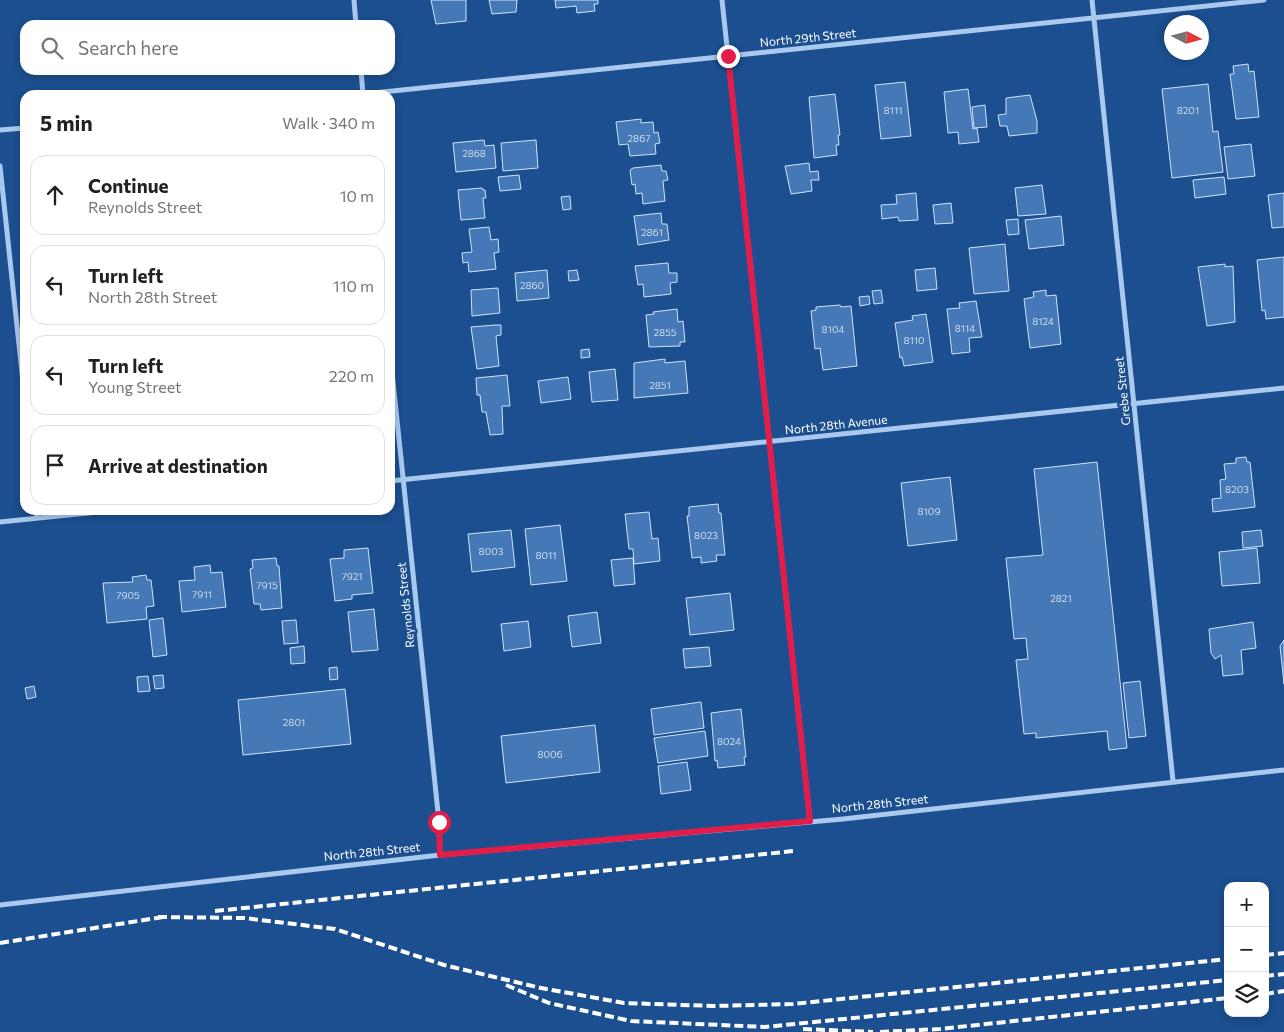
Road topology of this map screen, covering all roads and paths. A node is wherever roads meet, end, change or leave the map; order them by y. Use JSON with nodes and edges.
{"nodes":[{"id":1,"x":354,"y":0,"type":"edge"},
{"id":2,"x":722,"y":0,"type":"edge"},
{"id":3,"x":1092,"y":0,"type":"edge"},
{"id":4,"x":1264,"y":0,"type":"edge"},
{"id":5,"x":1094,"y":18,"type":"junction"},
{"id":6,"x":356,"y":20,"type":"edge"},
{"id":7,"x":728,"y":56,"type":"junction"},
{"id":8,"x":361,"y":75,"type":"edge"},
{"id":9,"x":363,"y":90,"type":"edge"},
{"id":10,"x":395,"y":92,"type":"edge"},
{"id":11,"x":20,"y":128,"type":"edge"},
{"id":12,"x":0,"y":130,"type":"edge"},
{"id":13,"x":0,"y":166,"type":"edge"},
{"id":14,"x":20,"y":354,"type":"edge"},
{"id":15,"x":1284,"y":388,"type":"edge"},
{"id":16,"x":395,"y":402,"type":"edge"},
{"id":17,"x":1134,"y":404,"type":"junction"},
{"id":18,"x":768,"y":442,"type":"junction"},
{"id":19,"x":403,"y":480,"type":"junction"},
{"id":20,"x":395,"y":481,"type":"edge"},
{"id":21,"x":38,"y":515,"type":"edge"},
{"id":22,"x":68,"y":515,"type":"edge"},
{"id":23,"x":38,"y":518,"type":"junction"},
{"id":24,"x":0,"y":522,"type":"edge"},
{"id":25,"x":1284,"y":770,"type":"edge"},
{"id":26,"x":1174,"y":781,"type":"junction"},
{"id":27,"x":810,"y":821,"type":"junction"},
{"id":28,"x":440,"y":855,"type":"junction"},
{"id":29,"x":0,"y":905,"type":"edge"}],
"edges":[{"from":1,"to":6,"type":"street"},
{"from":2,"to":7,"type":"street"},
{"from":3,"to":5,"type":"street","name":"Grebe Street"},
{"from":4,"to":5,"type":"street","name":"North 29th Street"},
{"from":5,"to":7,"type":"street","name":"North 29th Street"},
{"from":5,"to":17,"type":"street","name":"Grebe Street"},
{"from":7,"to":10,"type":"street","name":"North 29th Street"},
{"from":7,"to":18,"type":"street"},
{"from":8,"to":9,"type":"street"},
{"from":11,"to":12,"type":"street"},
{"from":13,"to":14,"type":"street"},
{"from":15,"to":17,"type":"street","name":"North 28th Avenue"},
{"from":16,"to":19,"type":"street","name":"Reynolds Street"},
{"from":17,"to":18,"type":"street","name":"North 28th Avenue"},
{"from":17,"to":26,"type":"street","name":"Grebe Street"},
{"from":18,"to":19,"type":"street","name":"North 28th Avenue"},
{"from":18,"to":27,"type":"street"},
{"from":19,"to":20,"type":"street","name":"North 28th Avenue"},
{"from":19,"to":28,"type":"street","name":"Reynolds Street"},
{"from":21,"to":23,"type":"street"},
{"from":22,"to":23,"type":"street"},
{"from":23,"to":24,"type":"street"},
{"from":25,"to":26,"type":"street","name":"North 28th Street"},
{"from":26,"to":27,"type":"street","name":"North 28th Street"},
{"from":27,"to":28,"type":"street","name":"North 28th Street"},
{"from":28,"to":29,"type":"street","name":"North 28th Street"}]}
